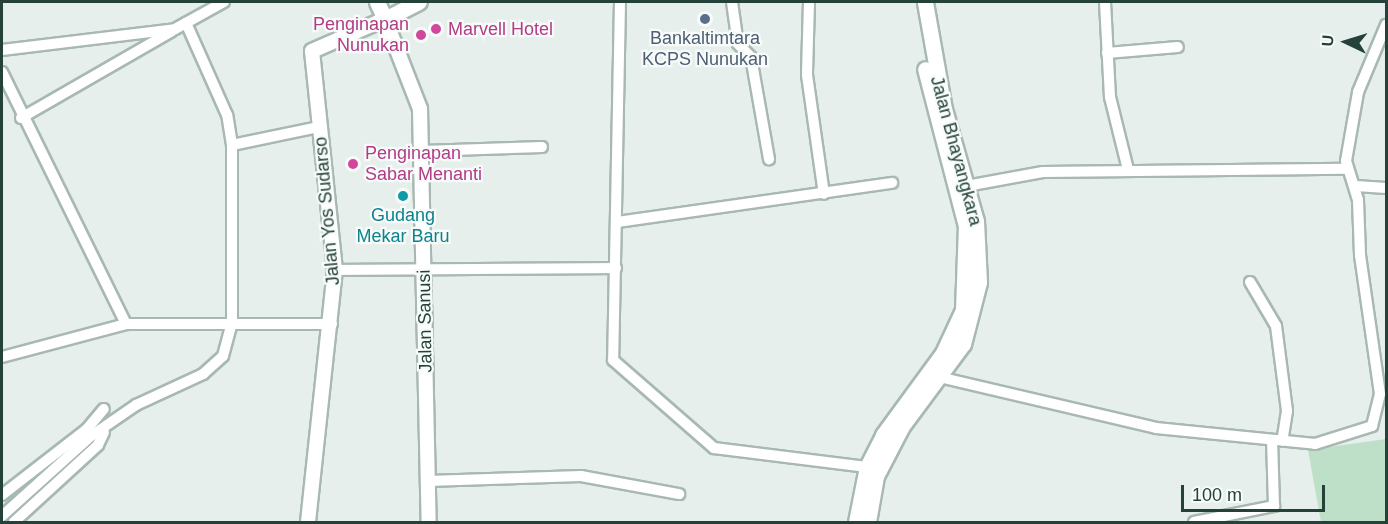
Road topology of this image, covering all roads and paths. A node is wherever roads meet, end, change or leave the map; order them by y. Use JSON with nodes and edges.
{"nodes":[{"id":1,"x":224,"y":2,"type":"edge"},
{"id":2,"x":376,"y":2,"type":"edge"},
{"id":3,"x":419,"y":2,"type":"edge"},
{"id":4,"x":620,"y":2,"type":"edge"},
{"id":5,"x":732,"y":2,"type":"edge"},
{"id":6,"x":809,"y":2,"type":"edge"},
{"id":7,"x":916,"y":2,"type":"edge"},
{"id":8,"x":925,"y":2,"type":"edge"},
{"id":9,"x":1105,"y":2,"type":"edge"},
{"id":10,"x":385,"y":19,"type":"junction"},
{"id":11,"x":186,"y":23,"type":"junction"},
{"id":12,"x":1386,"y":25,"type":"edge"},
{"id":13,"x":175,"y":29,"type":"junction"},
{"id":14,"x":1178,"y":47,"type":"dead end"},
{"id":15,"x":2,"y":50,"type":"edge"},
{"id":16,"x":1107,"y":52,"type":"junction"},
{"id":17,"x":2,"y":72,"type":"edge"},
{"id":18,"x":21,"y":118,"type":"junction"},
{"id":19,"x":320,"y":126,"type":"junction"},
{"id":20,"x":232,"y":145,"type":"junction"},
{"id":21,"x":543,"y":147,"type":"dead end"},
{"id":22,"x":422,"y":151,"type":"junction"},
{"id":23,"x":769,"y":159,"type":"dead end"},
{"id":24,"x":1346,"y":169,"type":"junction"},
{"id":25,"x":1128,"y":170,"type":"junction"},
{"id":26,"x":892,"y":183,"type":"dead end"},
{"id":27,"x":1356,"y":186,"type":"junction"},
{"id":28,"x":962,"y":187,"type":"junction"},
{"id":29,"x":1386,"y":188,"type":"edge"},
{"id":30,"x":824,"y":194,"type":"junction"},
{"id":31,"x":617,"y":222,"type":"junction"},
{"id":32,"x":616,"y":268,"type":"junction"},
{"id":33,"x":335,"y":270,"type":"junction"},
{"id":34,"x":424,"y":271,"type":"junction"},
{"id":35,"x":1250,"y":282,"type":"dead end"},
{"id":36,"x":232,"y":323,"type":"junction"},
{"id":37,"x":126,"y":324,"type":"junction"},
{"id":38,"x":332,"y":324,"type":"junction"},
{"id":39,"x":2,"y":357,"type":"edge"},
{"id":40,"x":939,"y":377,"type":"junction"},
{"id":41,"x":104,"y":409,"type":"dead end"},
{"id":42,"x":1386,"y":422,"type":"edge"},
{"id":43,"x":1372,"y":426,"type":"junction"},
{"id":44,"x":104,"y":432,"type":"junction"},
{"id":45,"x":1277,"y":441,"type":"junction"},
{"id":46,"x":867,"y":467,"type":"junction"},
{"id":47,"x":428,"y":481,"type":"junction"},
{"id":48,"x":679,"y":494,"type":"dead end"},
{"id":49,"x":2,"y":495,"type":"edge"},
{"id":50,"x":2,"y":516,"type":"edge"},
{"id":51,"x":858,"y":520,"type":"edge"},
{"id":52,"x":14,"y":522,"type":"edge"},
{"id":53,"x":308,"y":522,"type":"edge"},
{"id":54,"x":429,"y":522,"type":"edge"},
{"id":55,"x":1194,"y":522,"type":"edge"}],
"edges":[{"from":1,"to":11,"type":"street"},
{"from":2,"to":10,"type":"main road"},
{"from":3,"to":10,"type":"main road"},
{"from":4,"to":31,"type":"street"},
{"from":5,"to":23,"type":"street"},
{"from":6,"to":30,"type":"street"},
{"from":7,"to":28,"type":"main road","name":"Jalan Bhayangkara"},
{"from":8,"to":28,"type":"main road","name":"Jalan Bhayangkara"},
{"from":9,"to":16,"type":"street"},
{"from":10,"to":19,"type":"street","name":"Jalan Yos Sudarso"},
{"from":10,"to":22,"type":"street","name":"Jalan Sanusi"},
{"from":11,"to":13,"type":"street"},
{"from":11,"to":20,"type":"street"},
{"from":12,"to":24,"type":"street"},
{"from":13,"to":15,"type":"street"},
{"from":13,"to":18,"type":"street"},
{"from":14,"to":16,"type":"street"},
{"from":16,"to":25,"type":"street"},
{"from":17,"to":18,"type":"street"},
{"from":18,"to":37,"type":"street"},
{"from":19,"to":20,"type":"street"},
{"from":19,"to":33,"type":"street","name":"Jalan Yos Sudarso"},
{"from":20,"to":36,"type":"street"},
{"from":21,"to":22,"type":"street"},
{"from":22,"to":34,"type":"street","name":"Jalan Sanusi"},
{"from":24,"to":25,"type":"street"},
{"from":24,"to":27,"type":"street"},
{"from":25,"to":28,"type":"street"},
{"from":26,"to":30,"type":"street"},
{"from":27,"to":29,"type":"street"},
{"from":27,"to":43,"type":"street"},
{"from":28,"to":40,"type":"main road","name":"Jalan Bhayangkara"},
{"from":28,"to":46,"type":"main road","name":"Jalan Bhayangkara"},
{"from":30,"to":31,"type":"street"},
{"from":31,"to":32,"type":"street"},
{"from":32,"to":34,"type":"street"},
{"from":32,"to":46,"type":"street"},
{"from":33,"to":34,"type":"street"},
{"from":33,"to":38,"type":"street","name":"Jalan Yos Sudarso"},
{"from":34,"to":47,"type":"street","name":"Jalan Sanusi"},
{"from":35,"to":45,"type":"street"},
{"from":36,"to":37,"type":"street"},
{"from":36,"to":38,"type":"street"},
{"from":36,"to":44,"type":"street"},
{"from":37,"to":39,"type":"street"},
{"from":38,"to":53,"type":"street","name":"Jalan Yos Sudarso"},
{"from":40,"to":45,"type":"street"},
{"from":40,"to":51,"type":"main road","name":"Jalan Bhayangkara"},
{"from":41,"to":49,"type":"street"},
{"from":42,"to":43,"type":"street"},
{"from":43,"to":45,"type":"street"},
{"from":44,"to":50,"type":"street"},
{"from":44,"to":52,"type":"street"},
{"from":45,"to":55,"type":"street"},
{"from":46,"to":51,"type":"main road","name":"Jalan Bhayangkara"},
{"from":47,"to":48,"type":"street"},
{"from":47,"to":54,"type":"street","name":"Jalan Sanusi"}]}
